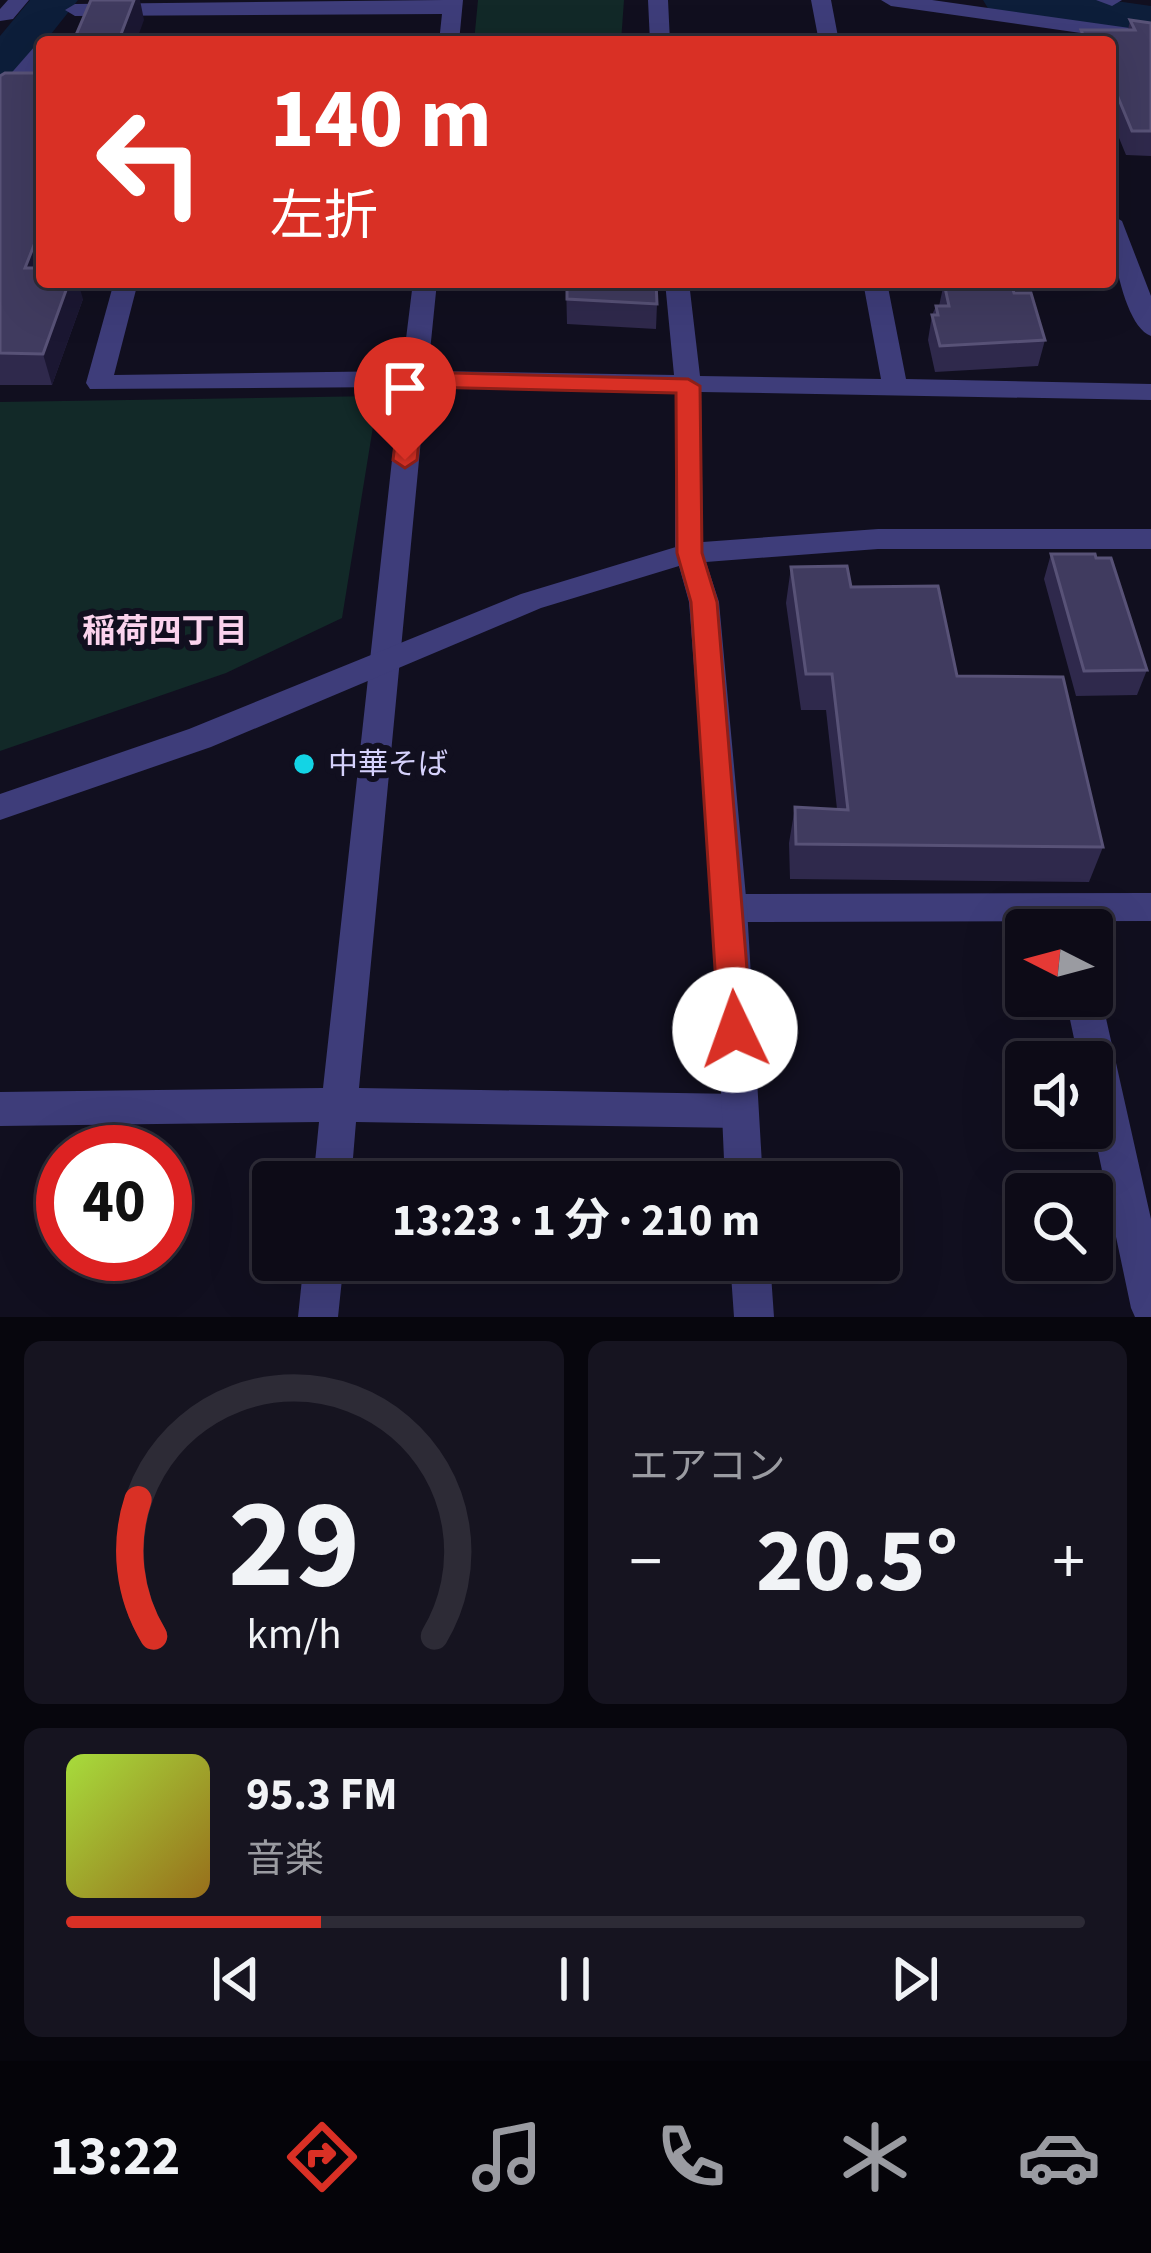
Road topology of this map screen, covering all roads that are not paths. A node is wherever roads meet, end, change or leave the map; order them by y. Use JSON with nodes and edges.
{"nodes":[{"id":1,"x":19,"y":0,"type":"edge"},
{"id":2,"x":658,"y":0,"type":"edge"},
{"id":3,"x":820,"y":0,"type":"edge"},
{"id":4,"x":891,"y":0,"type":"edge"},
{"id":5,"x":452,"y":4,"type":"edge"},
{"id":6,"x":79,"y":5,"type":"edge"},
{"id":7,"x":0,"y":15,"type":"edge"},
{"id":8,"x":1034,"y":19,"type":"junction"},
{"id":9,"x":54,"y":36,"type":"edge"},
{"id":10,"x":449,"y":36,"type":"edge"},
{"id":11,"x":660,"y":36,"type":"edge"},
{"id":12,"x":828,"y":36,"type":"edge"},
{"id":13,"x":1041,"y":36,"type":"edge"},
{"id":14,"x":1151,"y":37,"type":"edge"},
{"id":15,"x":36,"y":57,"type":"edge"},
{"id":16,"x":36,"y":92,"type":"edge"},
{"id":17,"x":4,"y":95,"type":"edge"},
{"id":18,"x":1116,"y":233,"type":"edge"},
{"id":19,"x":1143,"y":286,"type":"edge"},
{"id":20,"x":124,"y":288,"type":"edge"},
{"id":21,"x":423,"y":288,"type":"edge"},
{"id":22,"x":677,"y":288,"type":"edge"},
{"id":23,"x":876,"y":288,"type":"edge"},
{"id":24,"x":1151,"y":328,"type":"edge"},
{"id":25,"x":415,"y":379,"type":"junction"},
{"id":26,"x":688,"y":386,"type":"junction"},
{"id":27,"x":896,"y":388,"type":"junction"},
{"id":28,"x":1151,"y":392,"type":"edge"},
{"id":29,"x":1151,"y":539,"type":"edge"},
{"id":30,"x":689,"y":553,"type":"junction"},
{"id":31,"x":382,"y":660,"type":"junction"},
{"id":32,"x":0,"y":807,"type":"edge"},
{"id":33,"x":730,"y":908,"type":"junction"},
{"id":34,"x":1151,"y":908,"type":"edge"},
{"id":35,"x":1113,"y":913,"type":"edge"},
{"id":36,"x":1005,"y":918,"type":"edge"},
{"id":37,"x":1088,"y":1017,"type":"edge"},
{"id":38,"x":341,"y":1105,"type":"junction"},
{"id":39,"x":0,"y":1109,"type":"edge"},
{"id":40,"x":739,"y":1111,"type":"junction"},
{"id":41,"x":334,"y":1161,"type":"edge"},
{"id":42,"x":743,"y":1161,"type":"edge"},
{"id":43,"x":1140,"y":1211,"type":"edge"},
{"id":44,"x":322,"y":1281,"type":"edge"},
{"id":45,"x":751,"y":1281,"type":"edge"},
{"id":46,"x":1151,"y":1308,"type":"edge"},
{"id":47,"x":318,"y":1317,"type":"edge"},
{"id":48,"x":754,"y":1317,"type":"edge"}],
"edges":[{"from":1,"to":7,"type":"street"},
{"from":2,"to":11,"type":"street"},
{"from":3,"to":12,"type":"street"},
{"from":4,"to":8,"type":"street"},
{"from":5,"to":6,"type":"street"},
{"from":5,"to":10,"type":"street"},
{"from":6,"to":9,"type":"street"},
{"from":8,"to":13,"type":"street"},
{"from":8,"to":14,"type":"street"},
{"from":15,"to":17,"type":"street"},
{"from":16,"to":17,"type":"street"},
{"from":18,"to":19,"type":"street"},
{"from":19,"to":24,"type":"street"},
{"from":20,"to":25,"type":"street"},
{"from":21,"to":25,"type":"street"},
{"from":22,"to":26,"type":"street"},
{"from":23,"to":27,"type":"street"},
{"from":25,"to":26,"type":"street"},
{"from":25,"to":31,"type":"street"},
{"from":26,"to":27,"type":"street"},
{"from":26,"to":30,"type":"street"},
{"from":27,"to":28,"type":"street"},
{"from":29,"to":30,"type":"street"},
{"from":30,"to":31,"type":"street"},
{"from":30,"to":33,"type":"street"},
{"from":31,"to":32,"type":"street"},
{"from":31,"to":38,"type":"street"},
{"from":33,"to":36,"type":"street"},
{"from":33,"to":40,"type":"street"},
{"from":34,"to":35,"type":"street"},
{"from":37,"to":43,"type":"street"},
{"from":38,"to":39,"type":"street"},
{"from":38,"to":40,"type":"street"},
{"from":38,"to":41,"type":"street"},
{"from":40,"to":42,"type":"street"},
{"from":43,"to":46,"type":"street"},
{"from":44,"to":47,"type":"street"},
{"from":45,"to":48,"type":"street"}]}
